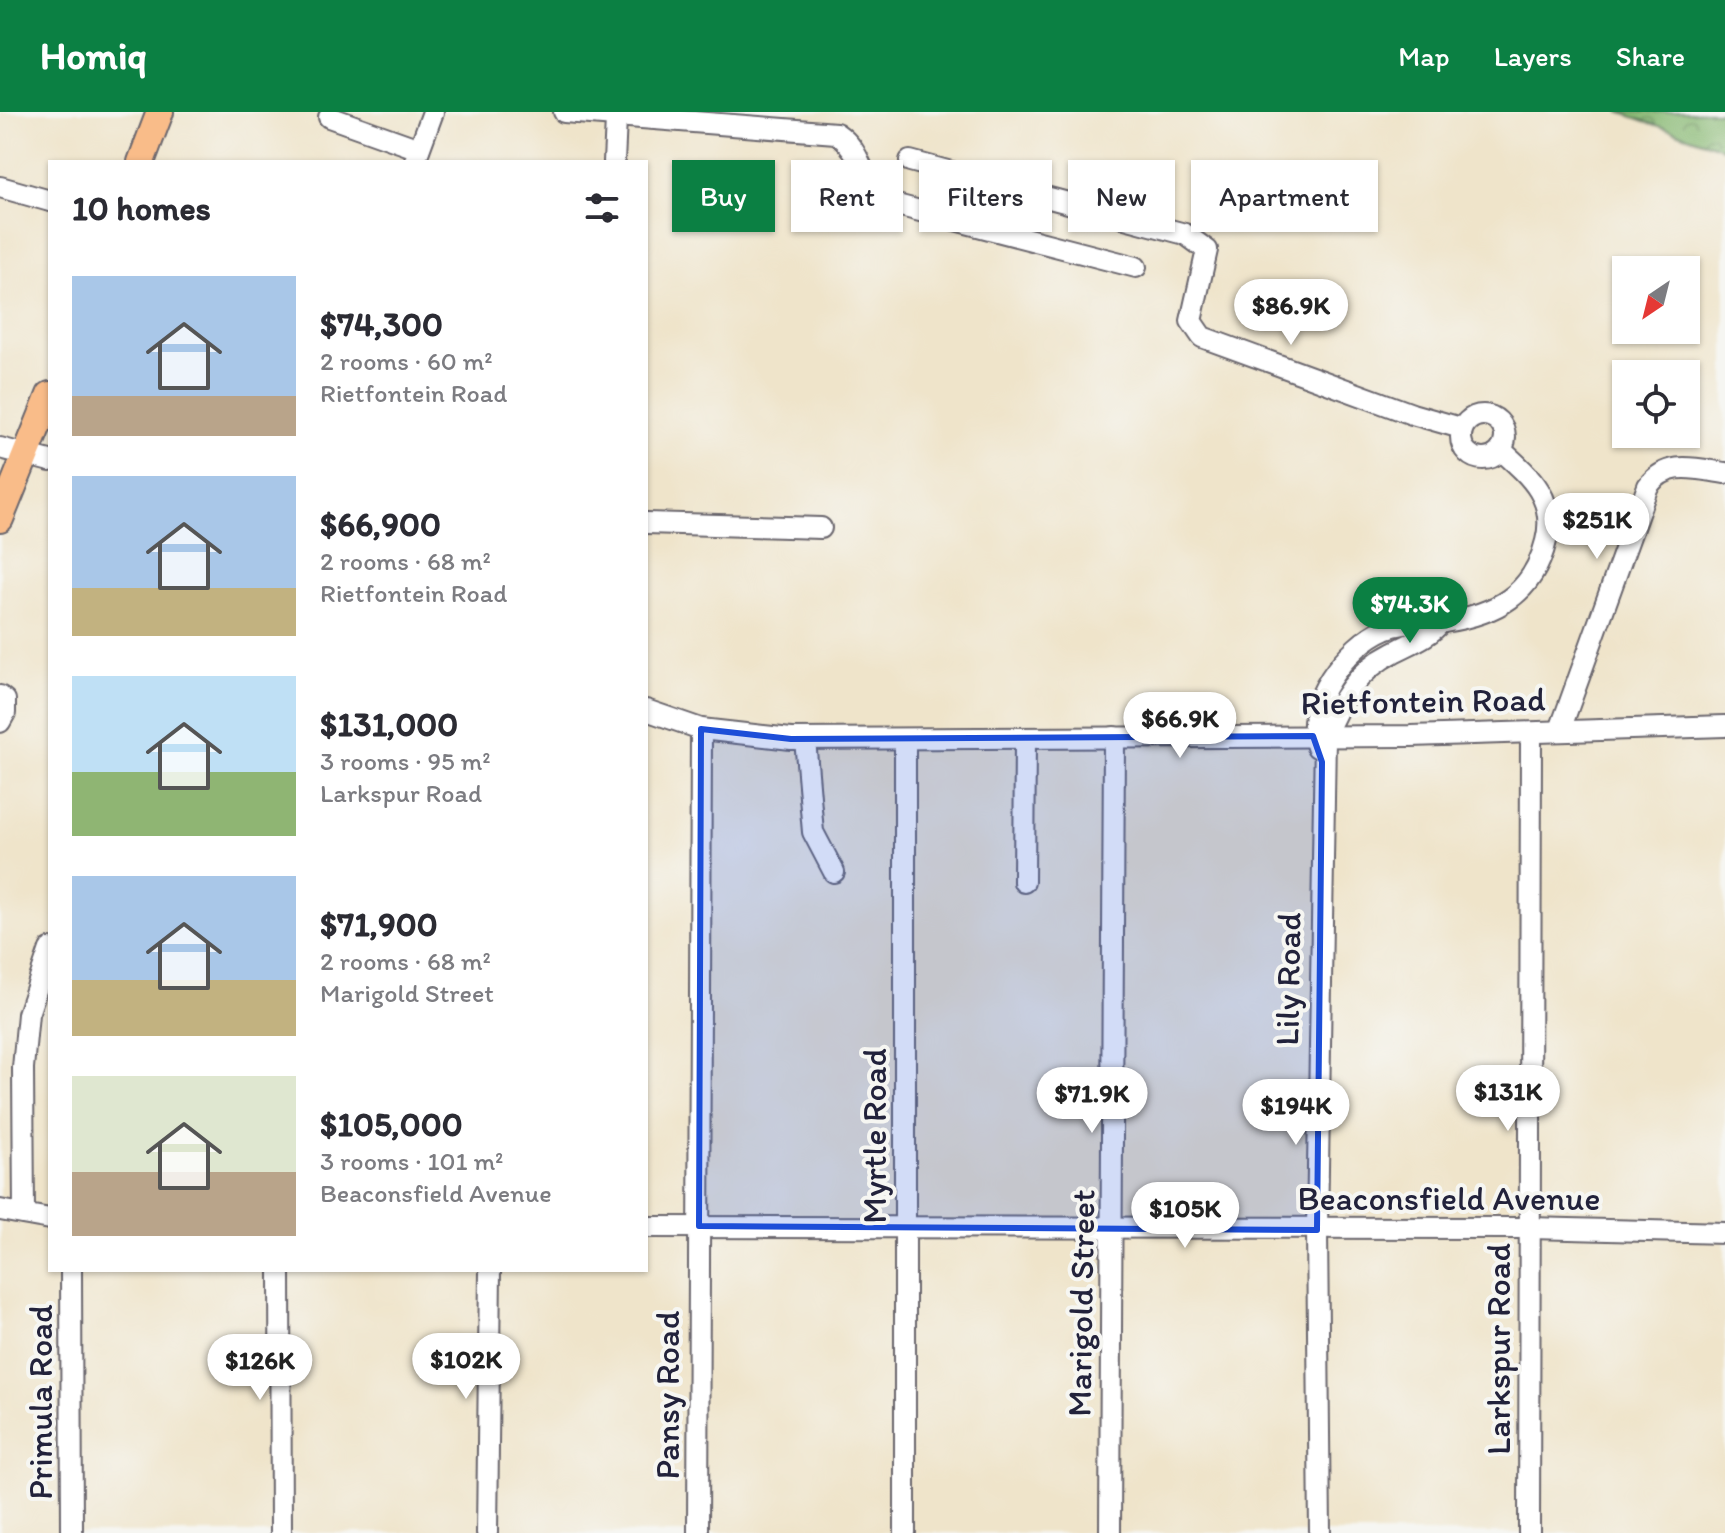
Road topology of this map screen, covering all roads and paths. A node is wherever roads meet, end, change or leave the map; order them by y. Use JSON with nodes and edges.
{"nodes":[{"id":1,"x":160,"y":112,"type":"edge"},
{"id":2,"x":433,"y":112,"type":"edge"},
{"id":3,"x":564,"y":112,"type":"edge"},
{"id":4,"x":329,"y":117,"type":"dead end"},
{"id":5,"x":616,"y":119,"type":"junction"},
{"id":6,"x":417,"y":156,"type":"edge"},
{"id":7,"x":142,"y":160,"type":"edge"},
{"id":8,"x":614,"y":160,"type":"edge"},
{"id":9,"x":910,"y":161,"type":"dead end"},
{"id":10,"x":0,"y":187,"type":"edge"},
{"id":11,"x":48,"y":200,"type":"edge"},
{"id":12,"x":1136,"y":267,"type":"dead end"},
{"id":13,"x":48,"y":405,"type":"edge"},
{"id":14,"x":1461,"y":428,"type":"junction"},
{"id":15,"x":0,"y":448,"type":"edge"},
{"id":16,"x":1501,"y":450,"type":"junction"},
{"id":17,"x":38,"y":457,"type":"edge"},
{"id":18,"x":1725,"y":473,"type":"edge"},
{"id":19,"x":0,"y":519,"type":"edge"},
{"id":20,"x":648,"y":523,"type":"edge"},
{"id":21,"x":821,"y":528,"type":"dead end"},
{"id":22,"x":0,"y":696,"type":"edge"},
{"id":23,"x":648,"y":711,"type":"edge"},
{"id":24,"x":0,"y":722,"type":"edge"},
{"id":25,"x":1725,"y":726,"type":"edge"},
{"id":26,"x":701,"y":729,"type":"junction"},
{"id":27,"x":1560,"y":730,"type":"junction"},
{"id":28,"x":1531,"y":733,"type":"junction"},
{"id":29,"x":1319,"y":736,"type":"junction"},
{"id":30,"x":1114,"y":737,"type":"junction"},
{"id":31,"x":805,"y":739,"type":"junction"},
{"id":32,"x":1025,"y":739,"type":"junction"},
{"id":33,"x":905,"y":740,"type":"junction"},
{"id":34,"x":834,"y":872,"type":"dead end"},
{"id":35,"x":1024,"y":882,"type":"dead end"},
{"id":36,"x":48,"y":955,"type":"edge"},
{"id":37,"x":0,"y":1210,"type":"edge"},
{"id":38,"x":24,"y":1214,"type":"junction"},
{"id":39,"x":48,"y":1219,"type":"edge"},
{"id":40,"x":699,"y":1226,"type":"junction"},
{"id":41,"x":905,"y":1226,"type":"junction"},
{"id":42,"x":648,"y":1227,"type":"edge"},
{"id":43,"x":1530,"y":1228,"type":"junction"},
{"id":44,"x":1114,"y":1229,"type":"junction"},
{"id":45,"x":1317,"y":1230,"type":"junction"},
{"id":46,"x":1725,"y":1233,"type":"edge"},
{"id":47,"x":71,"y":1272,"type":"edge"},
{"id":48,"x":280,"y":1272,"type":"edge"},
{"id":49,"x":490,"y":1272,"type":"edge"},
{"id":50,"x":72,"y":1533,"type":"edge"},
{"id":51,"x":281,"y":1533,"type":"edge"},
{"id":52,"x":487,"y":1533,"type":"edge"},
{"id":53,"x":698,"y":1533,"type":"edge"},
{"id":54,"x":905,"y":1533,"type":"edge"},
{"id":55,"x":1110,"y":1533,"type":"edge"},
{"id":56,"x":1320,"y":1533,"type":"edge"},
{"id":57,"x":1529,"y":1533,"type":"edge"}],
"edges":[{"from":1,"to":7,"type":"main road"},
{"from":2,"to":6,"type":"street"},
{"from":3,"to":5,"type":"street"},
{"from":4,"to":6,"type":"street"},
{"from":5,"to":8,"type":"street"},
{"from":5,"to":12,"type":"street"},
{"from":9,"to":14,"type":"street"},
{"from":10,"to":11,"type":"street"},
{"from":13,"to":17,"type":"main road"},
{"from":14,"to":16,"type":"street"},
{"from":14,"to":16,"type":"street"},
{"from":15,"to":17,"type":"street"},
{"from":16,"to":29,"type":"street"},
{"from":17,"to":19,"type":"main road"},
{"from":18,"to":27,"type":"street"},
{"from":20,"to":21,"type":"street"},
{"from":22,"to":24,"type":"street"},
{"from":23,"to":26,"type":"street","name":"Rietfontein Road"},
{"from":25,"to":27,"type":"street","name":"Rietfontein Road"},
{"from":26,"to":31,"type":"street","name":"Rietfontein Road"},
{"from":26,"to":40,"type":"street","name":"Pansy Road"},
{"from":27,"to":28,"type":"street","name":"Rietfontein Road"},
{"from":28,"to":29,"type":"street","name":"Rietfontein Road"},
{"from":28,"to":43,"type":"street","name":"Larkspur Road"},
{"from":29,"to":30,"type":"street","name":"Rietfontein Road"},
{"from":29,"to":45,"type":"street","name":"Lily Road"},
{"from":30,"to":32,"type":"street","name":"Rietfontein Road"},
{"from":30,"to":44,"type":"street","name":"Marigold Street"},
{"from":31,"to":33,"type":"street","name":"Rietfontein Road"},
{"from":31,"to":34,"type":"street"},
{"from":32,"to":33,"type":"street","name":"Rietfontein Road"},
{"from":32,"to":35,"type":"street"},
{"from":33,"to":41,"type":"street","name":"Myrtle Road"},
{"from":36,"to":38,"type":"street"},
{"from":37,"to":38,"type":"street"},
{"from":38,"to":39,"type":"street"},
{"from":40,"to":41,"type":"street","name":"Beaconsfield Avenue"},
{"from":40,"to":42,"type":"street","name":"Beaconsfield Avenue"},
{"from":40,"to":53,"type":"street","name":"Pansy Road"},
{"from":41,"to":44,"type":"street","name":"Beaconsfield Avenue"},
{"from":41,"to":54,"type":"street","name":"Myrtle Road"},
{"from":43,"to":45,"type":"street","name":"Beaconsfield Avenue"},
{"from":43,"to":46,"type":"street","name":"Beaconsfield Avenue"},
{"from":43,"to":57,"type":"street","name":"Larkspur Road"},
{"from":44,"to":45,"type":"street","name":"Beaconsfield Avenue"},
{"from":44,"to":55,"type":"street","name":"Marigold Street"},
{"from":45,"to":56,"type":"street","name":"Lily Road"},
{"from":47,"to":50,"type":"street","name":"Primula Road"},
{"from":48,"to":51,"type":"street"},
{"from":49,"to":52,"type":"street"}]}
